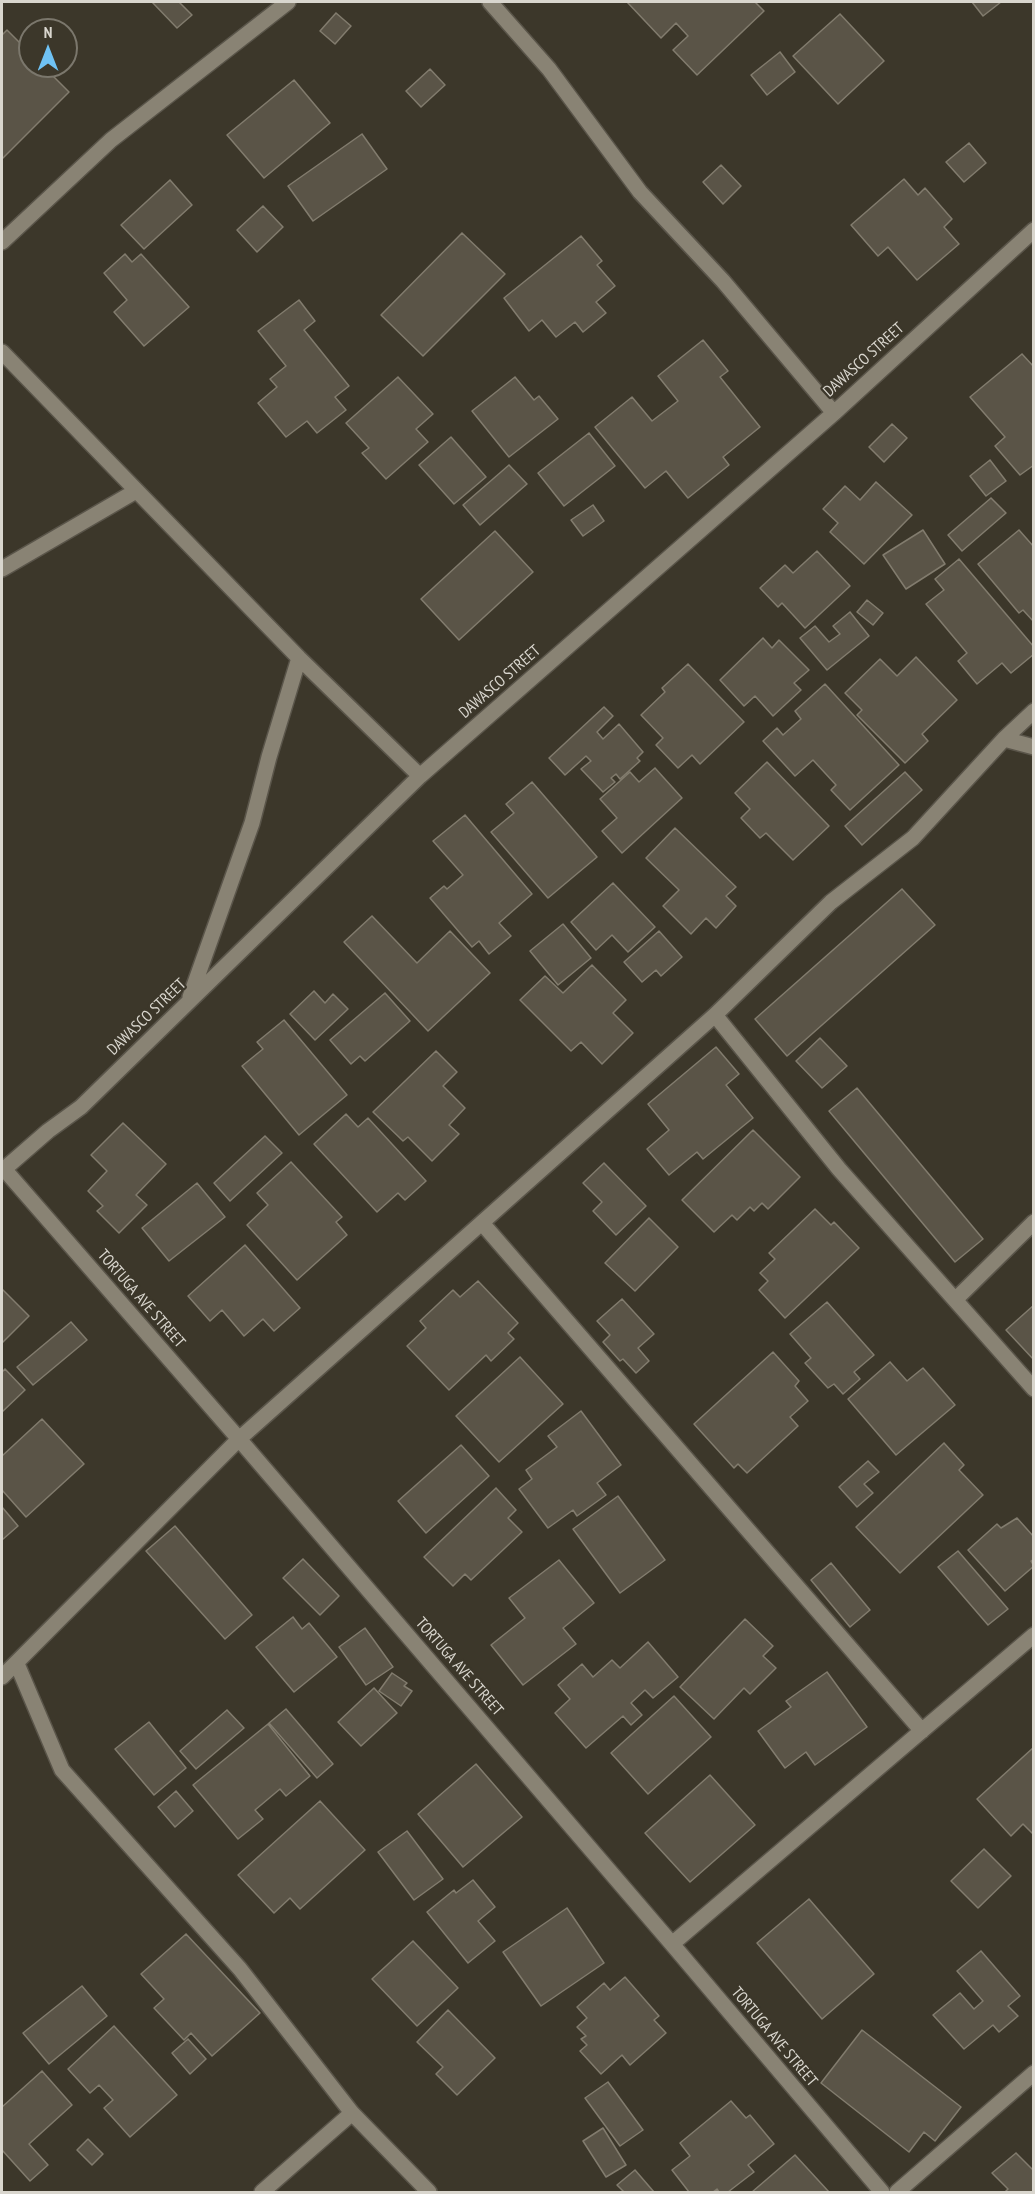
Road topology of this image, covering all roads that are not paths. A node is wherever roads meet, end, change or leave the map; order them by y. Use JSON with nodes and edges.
{"nodes":[{"id":1,"x":288,"y":2,"type":"edge"},
{"id":2,"x":490,"y":2,"type":"edge"},
{"id":3,"x":1034,"y":230,"type":"edge"},
{"id":4,"x":2,"y":242,"type":"edge"},
{"id":5,"x":2,"y":352,"type":"edge"},
{"id":6,"x":834,"y":413,"type":"junction"},
{"id":7,"x":136,"y":491,"type":"junction"},
{"id":8,"x":2,"y":569,"type":"edge"},
{"id":9,"x":298,"y":658,"type":"junction"},
{"id":10,"x":1034,"y":711,"type":"edge"},
{"id":11,"x":1004,"y":739,"type":"junction"},
{"id":12,"x":1034,"y":747,"type":"edge"},
{"id":13,"x":420,"y":776,"type":"junction"},
{"id":14,"x":188,"y":1003,"type":"junction"},
{"id":15,"x":715,"y":1015,"type":"junction"},
{"id":16,"x":3,"y":1170,"type":"edge"},
{"id":17,"x":1034,"y":1222,"type":"edge"},
{"id":18,"x":482,"y":1223,"type":"junction"},
{"id":19,"x":955,"y":1300,"type":"junction"},
{"id":20,"x":1034,"y":1389,"type":"edge"},
{"id":21,"x":239,"y":1439,"type":"junction"},
{"id":22,"x":1034,"y":1635,"type":"edge"},
{"id":23,"x":17,"y":1664,"type":"junction"},
{"id":24,"x":2,"y":1677,"type":"edge"},
{"id":25,"x":922,"y":1731,"type":"junction"},
{"id":26,"x":672,"y":1944,"type":"junction"},
{"id":27,"x":1034,"y":2073,"type":"edge"},
{"id":28,"x":352,"y":2113,"type":"junction"},
{"id":29,"x":262,"y":2193,"type":"edge"},
{"id":30,"x":429,"y":2193,"type":"edge"},
{"id":31,"x":882,"y":2193,"type":"edge"},
{"id":32,"x":897,"y":2193,"type":"edge"}],
"edges":[{"from":1,"to":4,"type":"street"},
{"from":2,"to":6,"type":"street"},
{"from":3,"to":6,"type":"street","name":"DAWASCO STREET"},
{"from":5,"to":7,"type":"street"},
{"from":6,"to":13,"type":"street","name":"DAWASCO STREET"},
{"from":7,"to":8,"type":"street"},
{"from":7,"to":9,"type":"street"},
{"from":9,"to":13,"type":"street"},
{"from":9,"to":14,"type":"street"},
{"from":10,"to":11,"type":"street"},
{"from":11,"to":12,"type":"street"},
{"from":11,"to":15,"type":"street"},
{"from":13,"to":14,"type":"street","name":"DAWASCO STREET"},
{"from":14,"to":16,"type":"street","name":"DAWASCO STREET"},
{"from":15,"to":18,"type":"street"},
{"from":15,"to":19,"type":"street"},
{"from":16,"to":21,"type":"street","name":"TORTUGA AVE STREET"},
{"from":17,"to":19,"type":"street"},
{"from":18,"to":21,"type":"street"},
{"from":18,"to":25,"type":"street"},
{"from":19,"to":20,"type":"street"},
{"from":21,"to":23,"type":"street"},
{"from":21,"to":26,"type":"street","name":"TORTUGA AVE STREET"},
{"from":22,"to":25,"type":"street"},
{"from":23,"to":24,"type":"street"},
{"from":23,"to":28,"type":"street"},
{"from":25,"to":26,"type":"street"},
{"from":26,"to":31,"type":"street","name":"TORTUGA AVE STREET"},
{"from":27,"to":32,"type":"street"},
{"from":28,"to":29,"type":"street"},
{"from":28,"to":30,"type":"street"}]}
